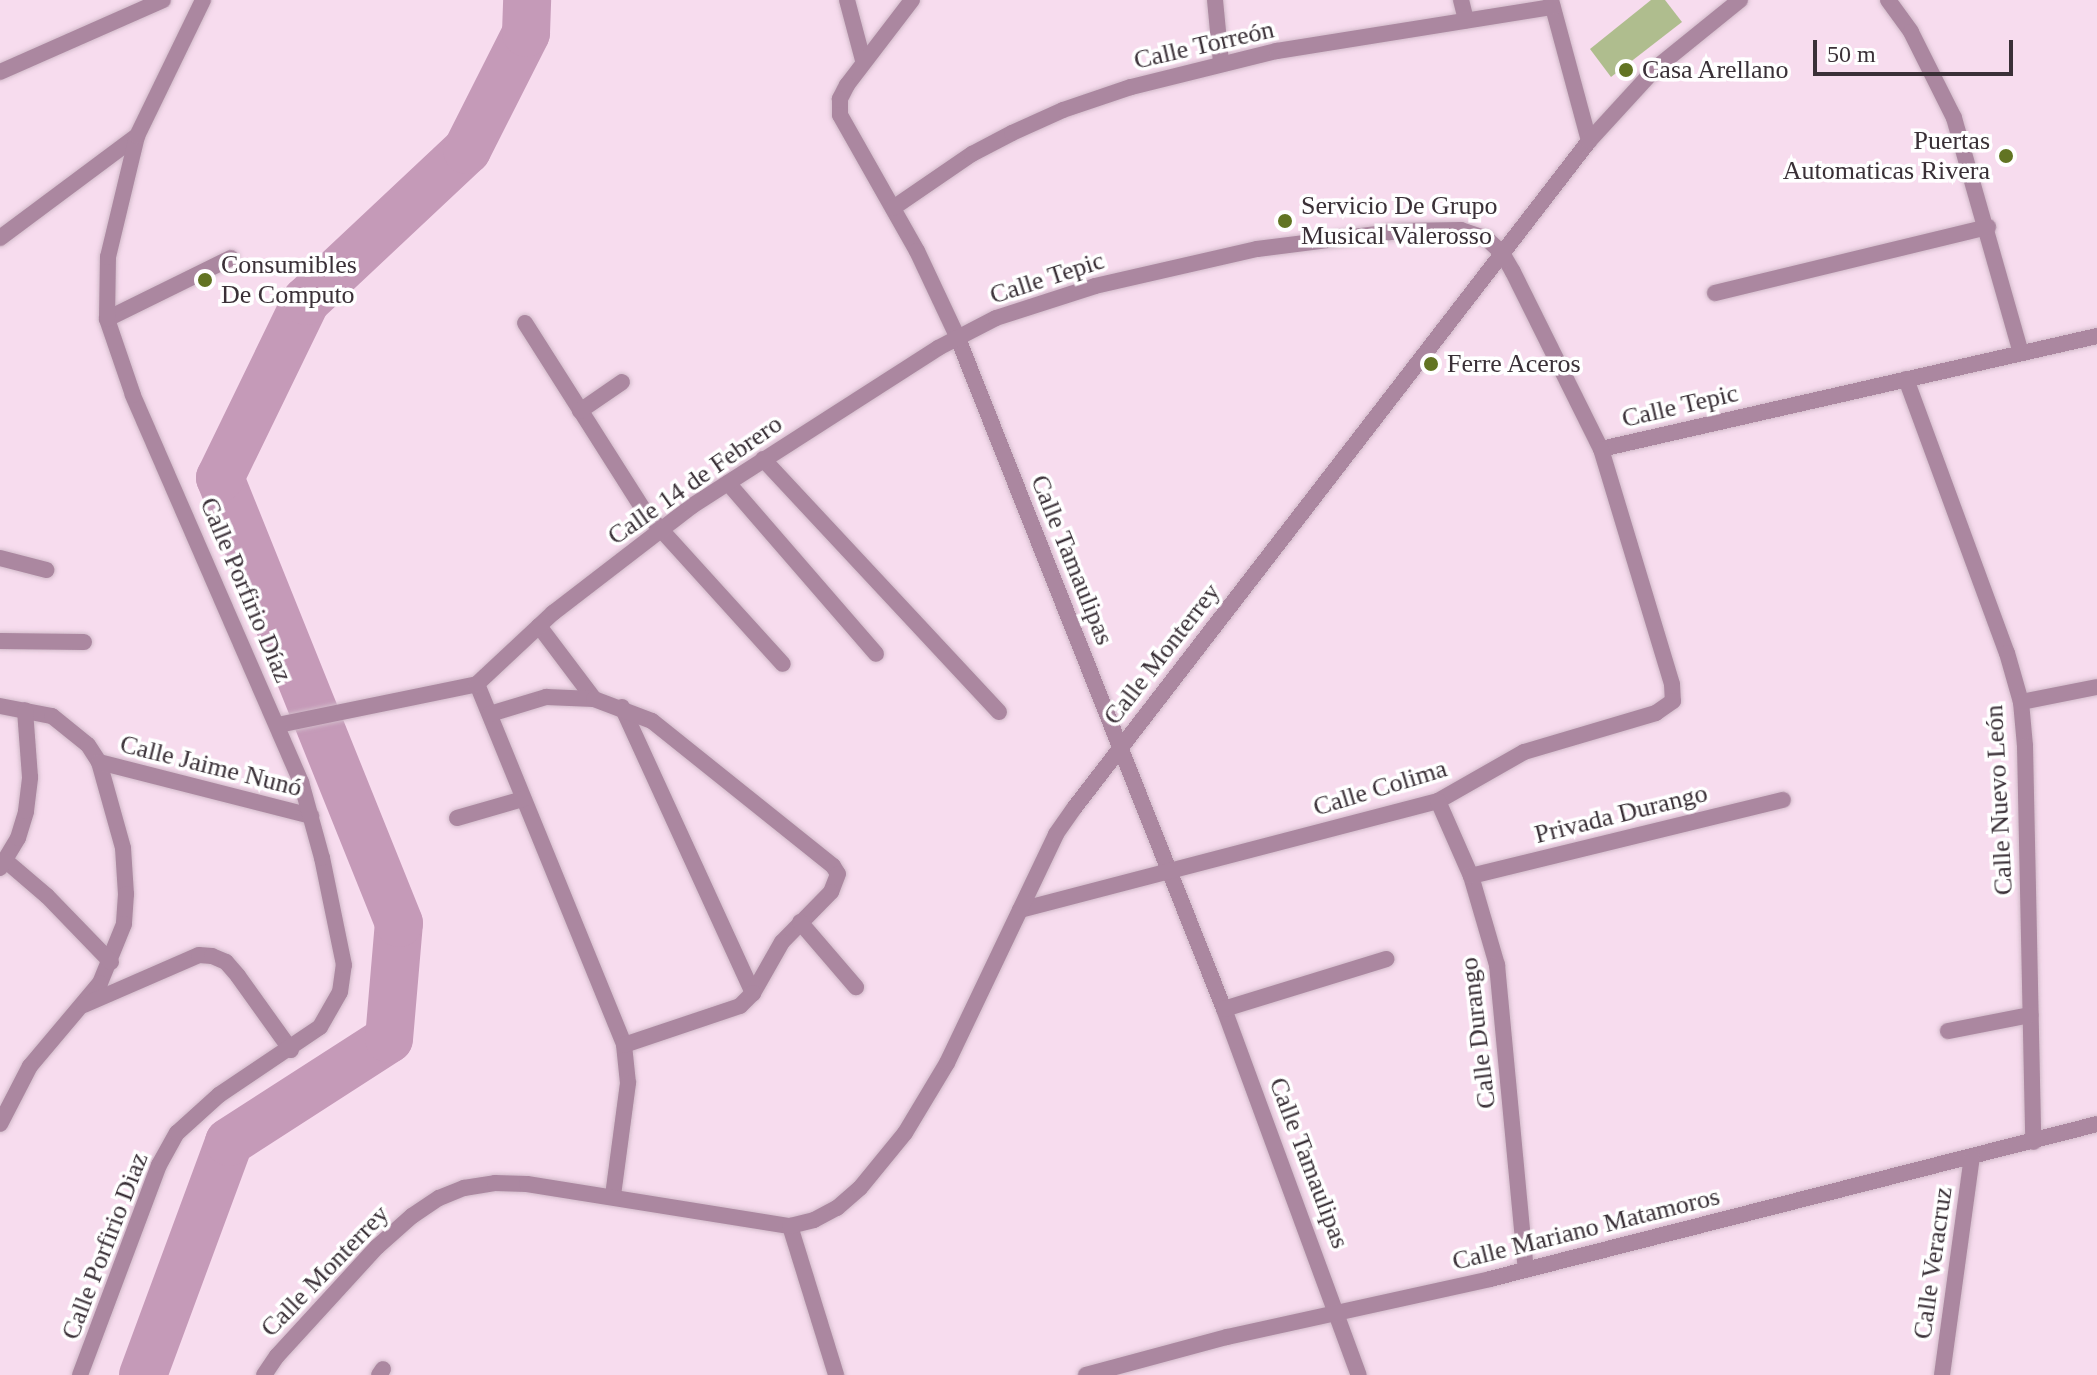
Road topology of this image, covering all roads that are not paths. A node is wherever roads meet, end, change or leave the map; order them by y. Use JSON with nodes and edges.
{"nodes":[{"id":1,"x":163,"y":0,"type":"edge"},
{"id":2,"x":203,"y":0,"type":"edge"},
{"id":3,"x":847,"y":0,"type":"edge"},
{"id":4,"x":912,"y":0,"type":"edge"},
{"id":5,"x":1215,"y":0,"type":"edge"},
{"id":6,"x":1461,"y":0,"type":"edge"},
{"id":7,"x":1740,"y":0,"type":"edge"},
{"id":8,"x":1888,"y":0,"type":"edge"},
{"id":9,"x":1552,"y":4,"type":"edge"},
{"id":10,"x":1466,"y":20,"type":"junction"},
{"id":11,"x":863,"y":60,"type":"junction"},
{"id":12,"x":1221,"y":62,"type":"junction"},
{"id":13,"x":0,"y":72,"type":"edge"},
{"id":14,"x":137,"y":136,"type":"junction"},
{"id":15,"x":1589,"y":141,"type":"junction"},
{"id":16,"x":893,"y":208,"type":"junction"},
{"id":17,"x":1988,"y":227,"type":"junction"},
{"id":18,"x":0,"y":238,"type":"edge"},
{"id":19,"x":1502,"y":253,"type":"junction"},
{"id":20,"x":231,"y":258,"type":"dead end"},
{"id":21,"x":1715,"y":293,"type":"dead end"},
{"id":22,"x":107,"y":319,"type":"junction"},
{"id":23,"x":525,"y":323,"type":"dead end"},
{"id":24,"x":957,"y":336,"type":"junction"},
{"id":25,"x":2097,"y":336,"type":"edge"},
{"id":26,"x":2021,"y":353,"type":"junction"},
{"id":27,"x":1906,"y":379,"type":"junction"},
{"id":28,"x":622,"y":382,"type":"dead end"},
{"id":29,"x":580,"y":411,"type":"junction"},
{"id":30,"x":1601,"y":449,"type":"junction"},
{"id":31,"x":763,"y":459,"type":"junction"},
{"id":32,"x":728,"y":483,"type":"junction"},
{"id":33,"x":661,"y":531,"type":"junction"},
{"id":34,"x":0,"y":558,"type":"edge"},
{"id":35,"x":46,"y":570,"type":"dead end"},
{"id":36,"x":539,"y":626,"type":"junction"},
{"id":37,"x":0,"y":641,"type":"edge"},
{"id":38,"x":84,"y":642,"type":"dead end"},
{"id":39,"x":876,"y":654,"type":"dead end"},
{"id":40,"x":783,"y":664,"type":"dead end"},
{"id":41,"x":477,"y":684,"type":"junction"},
{"id":42,"x":2097,"y":687,"type":"edge"},
{"id":43,"x":594,"y":699,"type":"junction"},
{"id":44,"x":2021,"y":702,"type":"junction"},
{"id":45,"x":0,"y":706,"type":"edge"},
{"id":46,"x":622,"y":707,"type":"junction"},
{"id":47,"x":25,"y":710,"type":"junction"},
{"id":48,"x":999,"y":712,"type":"dead end"},
{"id":49,"x":490,"y":714,"type":"junction"},
{"id":50,"x":278,"y":725,"type":"junction"},
{"id":51,"x":1121,"y":746,"type":"junction"},
{"id":52,"x":99,"y":762,"type":"junction"},
{"id":53,"x":523,"y":799,"type":"junction"},
{"id":54,"x":1783,"y":800,"type":"dead end"},
{"id":55,"x":1438,"y":801,"type":"junction"},
{"id":56,"x":311,"y":816,"type":"junction"},
{"id":57,"x":457,"y":818,"type":"dead end"},
{"id":58,"x":3,"y":864,"type":"edge"},
{"id":59,"x":1170,"y":871,"type":"junction"},
{"id":60,"x":1471,"y":876,"type":"junction"},
{"id":61,"x":1020,"y":910,"type":"junction"},
{"id":62,"x":800,"y":922,"type":"junction"},
{"id":63,"x":1387,"y":959,"type":"dead end"},
{"id":64,"x":111,"y":962,"type":"junction"},
{"id":65,"x":856,"y":987,"type":"dead end"},
{"id":66,"x":753,"y":993,"type":"junction"},
{"id":67,"x":83,"y":1006,"type":"junction"},
{"id":68,"x":1224,"y":1009,"type":"junction"},
{"id":69,"x":2030,"y":1015,"type":"junction"},
{"id":70,"x":1948,"y":1031,"type":"dead end"},
{"id":71,"x":624,"y":1045,"type":"junction"},
{"id":72,"x":291,"y":1050,"type":"junction"},
{"id":73,"x":0,"y":1124,"type":"edge"},
{"id":74,"x":2097,"y":1124,"type":"edge"},
{"id":75,"x":2033,"y":1142,"type":"junction"},
{"id":76,"x":1972,"y":1157,"type":"junction"},
{"id":77,"x":613,"y":1195,"type":"junction"},
{"id":78,"x":790,"y":1226,"type":"junction"},
{"id":79,"x":1526,"y":1270,"type":"junction"},
{"id":80,"x":1339,"y":1313,"type":"junction"},
{"id":81,"x":80,"y":1375,"type":"edge"},
{"id":82,"x":264,"y":1375,"type":"edge"},
{"id":83,"x":836,"y":1375,"type":"edge"},
{"id":84,"x":1086,"y":1375,"type":"edge"},
{"id":85,"x":1359,"y":1375,"type":"edge"},
{"id":86,"x":1942,"y":1375,"type":"edge"}],
"edges":[{"from":1,"to":13,"type":"street"},
{"from":2,"to":14,"type":"street","name":"Calle Porfirio Díaz"},
{"from":3,"to":11,"type":"street"},
{"from":4,"to":11,"type":"street","name":"Calle Tamaulipas"},
{"from":5,"to":12,"type":"street"},
{"from":6,"to":10,"type":"street"},
{"from":7,"to":15,"type":"street","name":"Calle Monterrey"},
{"from":8,"to":17,"type":"street"},
{"from":9,"to":10,"type":"street","name":"Calle Torreón"},
{"from":9,"to":15,"type":"street"},
{"from":10,"to":12,"type":"street","name":"Calle Torreón"},
{"from":11,"to":16,"type":"street","name":"Calle Tamaulipas"},
{"from":12,"to":16,"type":"street","name":"Calle Torreón"},
{"from":14,"to":18,"type":"street"},
{"from":14,"to":22,"type":"street","name":"Calle Porfirio Díaz"},
{"from":15,"to":19,"type":"street","name":"Calle Monterrey"},
{"from":16,"to":24,"type":"street","name":"Calle Tamaulipas"},
{"from":17,"to":21,"type":"street"},
{"from":17,"to":26,"type":"street"},
{"from":19,"to":24,"type":"street","name":"Calle Tepic"},
{"from":19,"to":30,"type":"street","name":"Calle Tepic"},
{"from":19,"to":51,"type":"street","name":"Calle Monterrey"},
{"from":20,"to":22,"type":"street"},
{"from":22,"to":50,"type":"street","name":"Calle Porfirio Díaz"},
{"from":23,"to":29,"type":"street"},
{"from":24,"to":31,"type":"street","name":"Calle 14 de Febrero"},
{"from":24,"to":51,"type":"street","name":"Calle Tamaulipas"},
{"from":25,"to":26,"type":"street","name":"Calle Tepic"},
{"from":26,"to":27,"type":"street","name":"Calle Tepic"},
{"from":27,"to":30,"type":"street","name":"Calle Tepic"},
{"from":27,"to":44,"type":"street","name":"Calle Nuevo León"},
{"from":28,"to":29,"type":"street"},
{"from":29,"to":33,"type":"street"},
{"from":30,"to":55,"type":"street","name":"Calle Colima"},
{"from":31,"to":32,"type":"street","name":"Calle 14 de Febrero"},
{"from":31,"to":48,"type":"street"},
{"from":32,"to":33,"type":"street","name":"Calle 14 de Febrero"},
{"from":32,"to":39,"type":"street"},
{"from":33,"to":36,"type":"street","name":"Calle 14 de Febrero"},
{"from":33,"to":40,"type":"street"},
{"from":34,"to":35,"type":"street"},
{"from":36,"to":41,"type":"street","name":"Calle 14 de Febrero"},
{"from":36,"to":43,"type":"street"},
{"from":37,"to":38,"type":"street"},
{"from":41,"to":49,"type":"street"},
{"from":41,"to":50,"type":"street"},
{"from":42,"to":44,"type":"street"},
{"from":43,"to":46,"type":"street"},
{"from":43,"to":49,"type":"street"},
{"from":44,"to":69,"type":"street","name":"Calle Nuevo León"},
{"from":45,"to":47,"type":"street"},
{"from":46,"to":62,"type":"street"},
{"from":46,"to":66,"type":"street"},
{"from":47,"to":52,"type":"street"},
{"from":47,"to":58,"type":"street"},
{"from":49,"to":53,"type":"street"},
{"from":50,"to":56,"type":"street","name":"Calle Porfirio Díaz"},
{"from":51,"to":59,"type":"street","name":"Calle Tamaulipas"},
{"from":51,"to":61,"type":"street","name":"Calle Monterrey"},
{"from":52,"to":56,"type":"street","name":"Calle Jaime Nunó"},
{"from":52,"to":64,"type":"street"},
{"from":53,"to":57,"type":"street"},
{"from":53,"to":71,"type":"street"},
{"from":54,"to":60,"type":"street","name":"Privada Durango"},
{"from":55,"to":59,"type":"street","name":"Calle Colima"},
{"from":55,"to":60,"type":"street","name":"Calle Durango"},
{"from":56,"to":72,"type":"street","name":"Calle Porfirio Díaz"},
{"from":58,"to":64,"type":"street"},
{"from":59,"to":61,"type":"street","name":"Calle Colima"},
{"from":59,"to":68,"type":"street","name":"Calle Tamaulipas"},
{"from":60,"to":79,"type":"street","name":"Calle Durango"},
{"from":61,"to":78,"type":"street","name":"Calle Monterrey"},
{"from":62,"to":65,"type":"street"},
{"from":62,"to":66,"type":"street"},
{"from":63,"to":68,"type":"street"},
{"from":64,"to":67,"type":"street"},
{"from":66,"to":71,"type":"street"},
{"from":67,"to":72,"type":"street"},
{"from":67,"to":73,"type":"street"},
{"from":68,"to":80,"type":"street","name":"Calle Tamaulipas"},
{"from":69,"to":70,"type":"street"},
{"from":69,"to":75,"type":"street","name":"Calle Nuevo León"},
{"from":71,"to":77,"type":"street"},
{"from":72,"to":81,"type":"street","name":"Calle Porfirio Diaz"},
{"from":74,"to":75,"type":"street","name":"Calle Mariano Matamoros"},
{"from":75,"to":76,"type":"street","name":"Calle Mariano Matamoros"},
{"from":76,"to":79,"type":"street","name":"Calle Mariano Matamoros"},
{"from":76,"to":86,"type":"street","name":"Calle Veracruz"},
{"from":77,"to":78,"type":"street","name":"Calle Monterrey"},
{"from":77,"to":82,"type":"street","name":"Calle Monterrey"},
{"from":78,"to":83,"type":"street"},
{"from":79,"to":80,"type":"street","name":"Calle Mariano Matamoros"},
{"from":80,"to":84,"type":"street","name":"Calle Mariano Matamoros"},
{"from":80,"to":85,"type":"street","name":"Calle Tamaulipas"}]}
